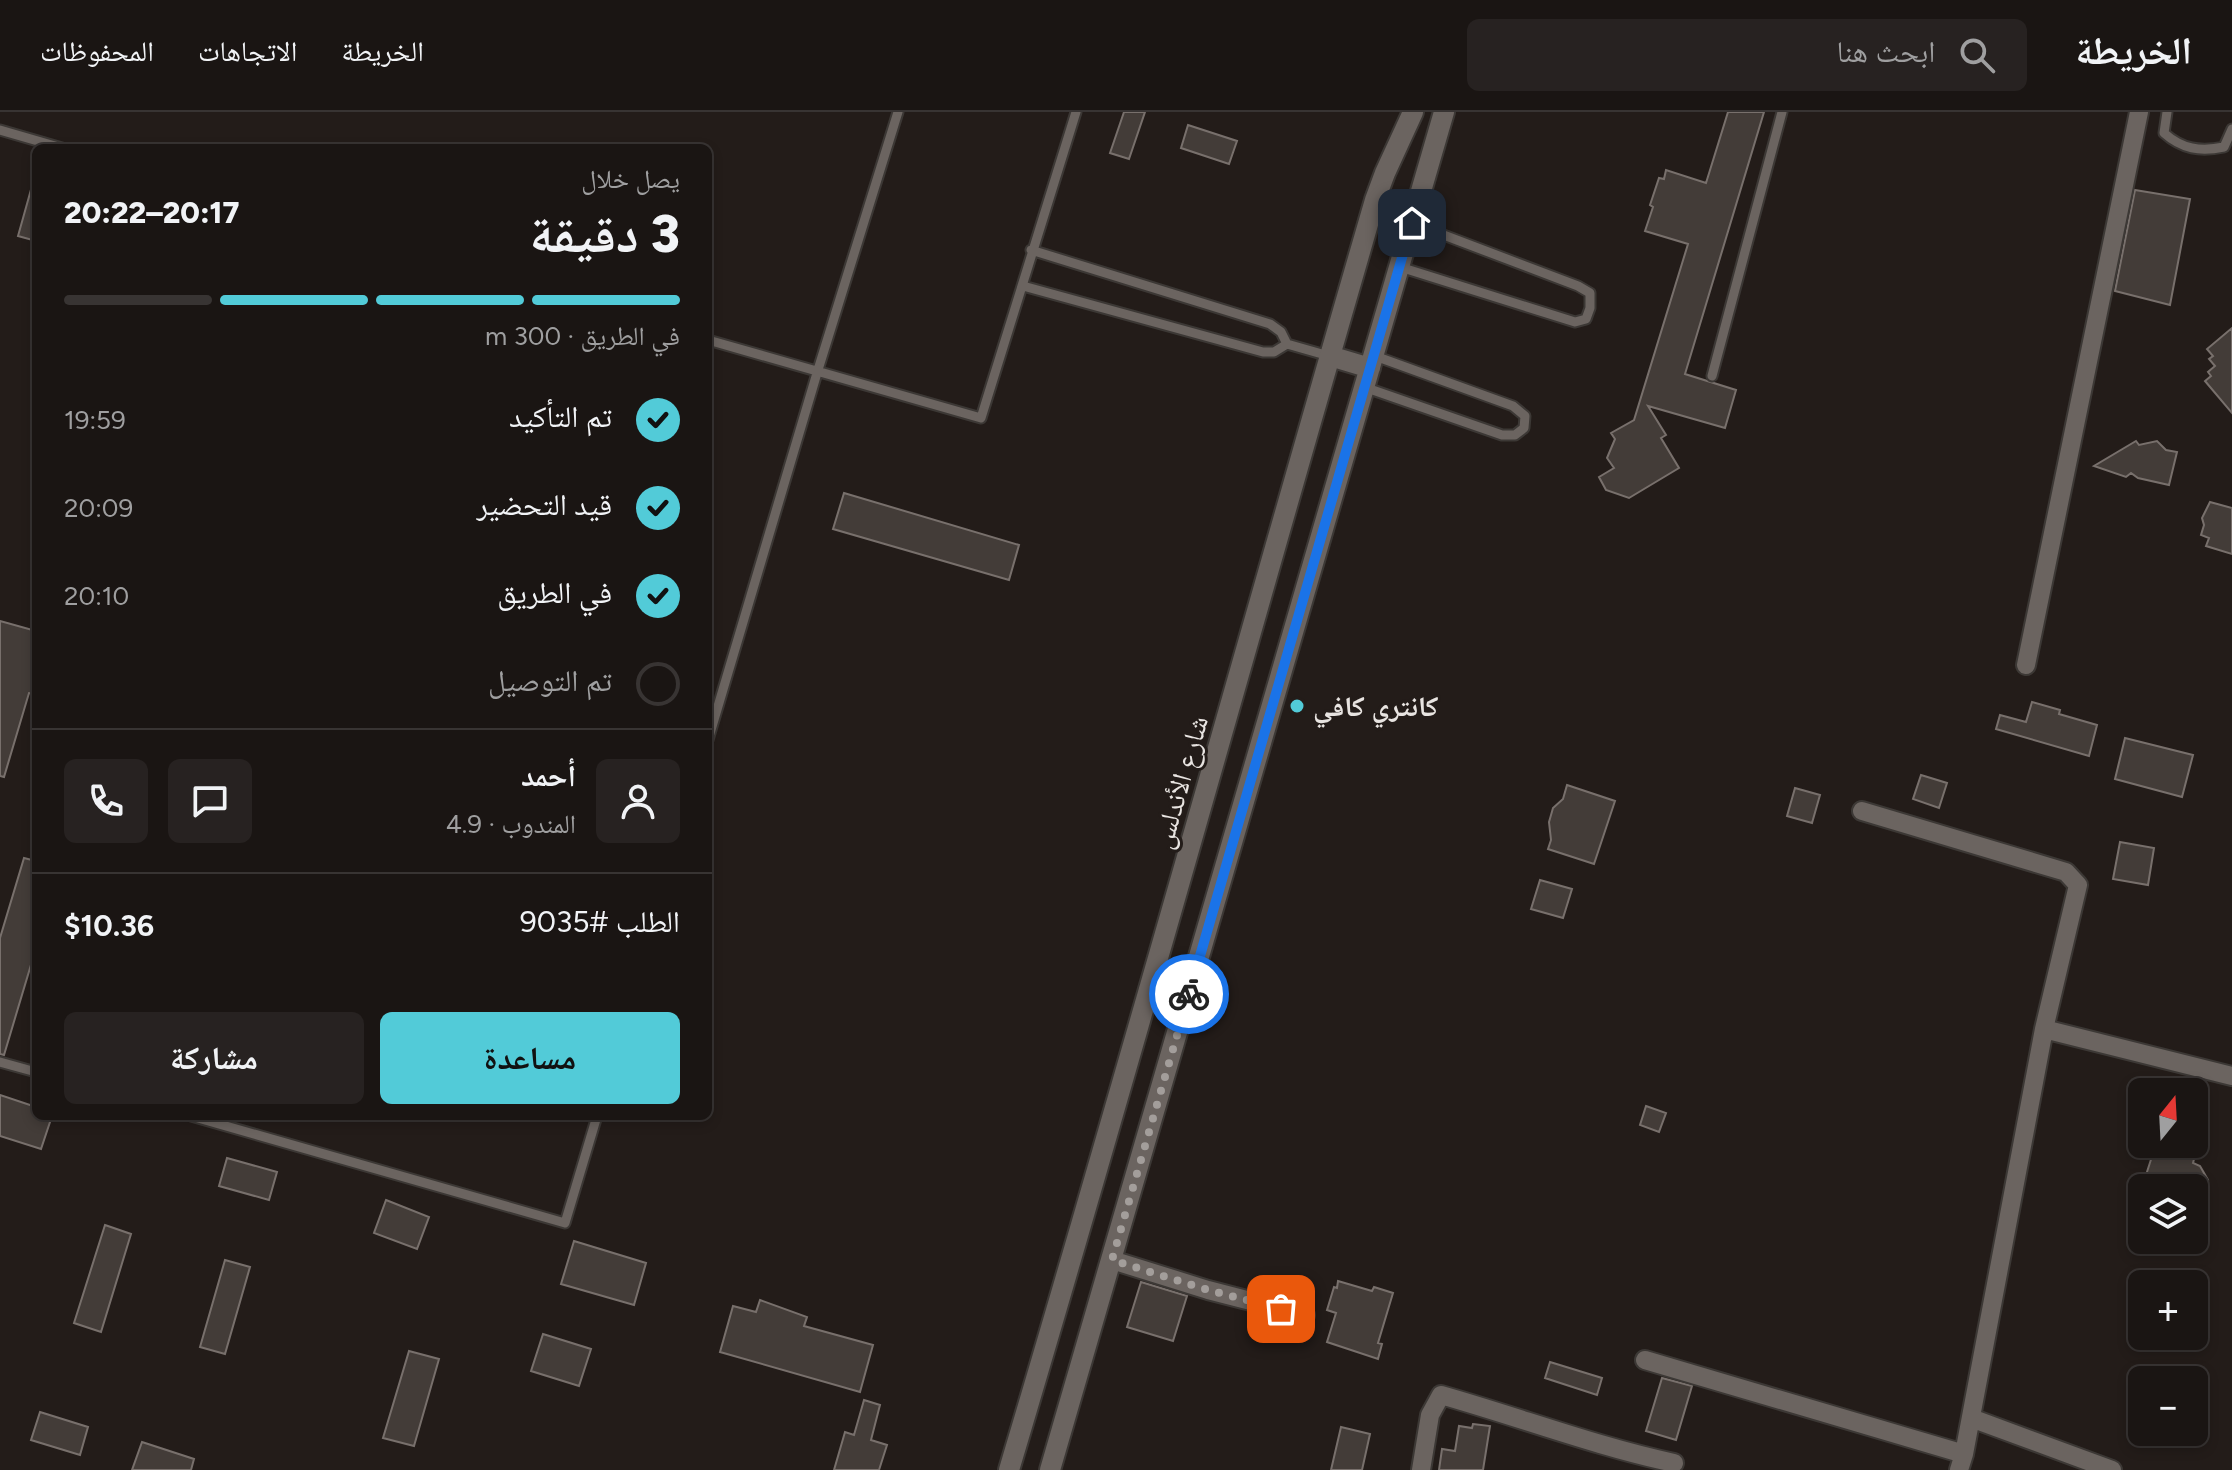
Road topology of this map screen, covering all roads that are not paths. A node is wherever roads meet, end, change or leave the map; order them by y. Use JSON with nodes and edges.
{"nodes":[{"id":1,"x":898,"y":112,"type":"edge"},
{"id":2,"x":1076,"y":112,"type":"edge"},
{"id":3,"x":1413,"y":112,"type":"edge"},
{"id":4,"x":1444,"y":112,"type":"edge"},
{"id":5,"x":1782,"y":112,"type":"edge"},
{"id":6,"x":2139,"y":112,"type":"edge"},
{"id":7,"x":2167,"y":112,"type":"edge"},
{"id":8,"x":2232,"y":129,"type":"edge"},
{"id":9,"x":0,"y":130,"type":"edge"},
{"id":10,"x":48,"y":144,"type":"edge"},
{"id":11,"x":1412,"y":223,"type":"junction"},
{"id":12,"x":1031,"y":250,"type":"junction"},
{"id":13,"x":1399,"y":266,"type":"junction"},
{"id":14,"x":1023,"y":286,"type":"junction"},
{"id":15,"x":712,"y":341,"type":"edge"},
{"id":16,"x":1287,"y":344,"type":"junction"},
{"id":17,"x":1330,"y":356,"type":"junction"},
{"id":18,"x":1369,"y":370,"type":"junction"},
{"id":19,"x":817,"y":373,"type":"junction"},
{"id":20,"x":1712,"y":376,"type":"dead end"},
{"id":21,"x":2026,"y":665,"type":"dead end"},
{"id":22,"x":712,"y":727,"type":"edge"},
{"id":23,"x":1862,"y":811,"type":"dead end"},
{"id":24,"x":2044,"y":1029,"type":"junction"},
{"id":25,"x":0,"y":1062,"type":"edge"},
{"id":26,"x":32,"y":1071,"type":"edge"},
{"id":27,"x":2232,"y":1076,"type":"edge"},
{"id":28,"x":205,"y":1120,"type":"edge"},
{"id":29,"x":596,"y":1120,"type":"edge"},
{"id":30,"x":1112,"y":1260,"type":"junction"},
{"id":31,"x":1305,"y":1315,"type":"dead end"},
{"id":32,"x":1645,"y":1360,"type":"dead end"},
{"id":33,"x":1971,"y":1418,"type":"junction"},
{"id":34,"x":1619,"y":1451,"type":"junction"},
{"id":35,"x":1962,"y":1462,"type":"edge"},
{"id":36,"x":1674,"y":1463,"type":"dead end"},
{"id":37,"x":1009,"y":1470,"type":"edge"},
{"id":38,"x":1050,"y":1470,"type":"edge"},
{"id":39,"x":1421,"y":1470,"type":"edge"},
{"id":40,"x":1614,"y":1470,"type":"edge"},
{"id":41,"x":2112,"y":1470,"type":"edge"}],
"edges":[{"from":1,"to":19,"type":"lane"},
{"from":2,"to":12,"type":"lane"},
{"from":3,"to":17,"type":"main road","name":"شارع الأندلس"},
{"from":4,"to":11,"type":"main road"},
{"from":5,"to":20,"type":"lane"},
{"from":6,"to":21,"type":"street"},
{"from":7,"to":8,"type":"lane"},
{"from":9,"to":10,"type":"lane"},
{"from":11,"to":13,"type":"main road"},
{"from":11,"to":13,"type":"lane"},
{"from":12,"to":14,"type":"lane"},
{"from":12,"to":16,"type":"lane"},
{"from":13,"to":18,"type":"main road"},
{"from":14,"to":16,"type":"lane"},
{"from":14,"to":19,"type":"lane"},
{"from":15,"to":19,"type":"lane"},
{"from":16,"to":17,"type":"lane"},
{"from":17,"to":18,"type":"main road"},
{"from":17,"to":37,"type":"main road","name":"شارع الأندلس"},
{"from":18,"to":18,"type":"lane"},
{"from":18,"to":30,"type":"main road"},
{"from":19,"to":22,"type":"lane"},
{"from":23,"to":24,"type":"street"},
{"from":24,"to":27,"type":"street"},
{"from":24,"to":33,"type":"street"},
{"from":25,"to":26,"type":"lane"},
{"from":28,"to":29,"type":"lane"},
{"from":30,"to":31,"type":"street"},
{"from":30,"to":38,"type":"main road"},
{"from":32,"to":35,"type":"street"},
{"from":33,"to":35,"type":"street"},
{"from":33,"to":41,"type":"street"},
{"from":34,"to":36,"type":"street"},
{"from":34,"to":39,"type":"street"},
{"from":34,"to":40,"type":"street"}]}
